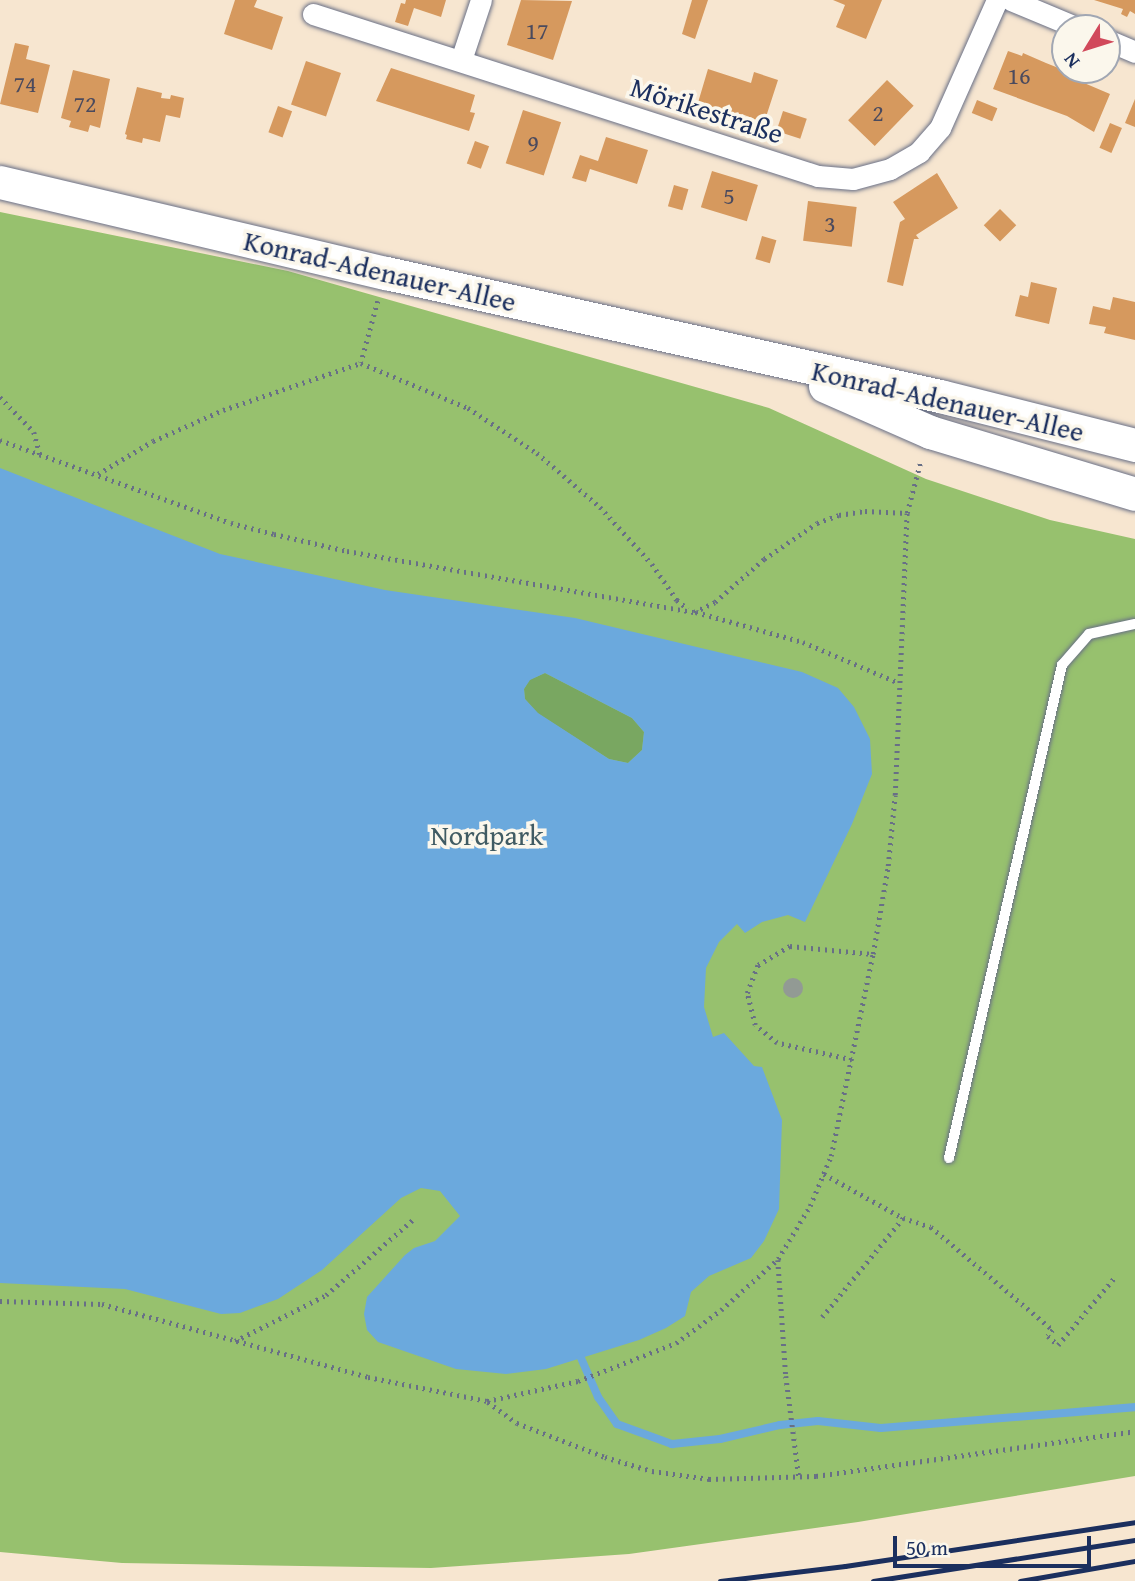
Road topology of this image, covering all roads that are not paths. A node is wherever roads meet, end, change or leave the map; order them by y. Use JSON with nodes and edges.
{"nodes":[{"id":1,"x":481,"y":0,"type":"edge"},
{"id":2,"x":997,"y":0,"type":"edge"},
{"id":3,"x":1011,"y":0,"type":"edge"},
{"id":4,"x":313,"y":14,"type":"dead end"},
{"id":5,"x":1051,"y":17,"type":"edge"},
{"id":6,"x":461,"y":60,"type":"junction"},
{"id":7,"x":0,"y":182,"type":"edge"},
{"id":8,"x":762,"y":358,"type":"junction"},
{"id":9,"x":1135,"y":445,"type":"edge"},
{"id":10,"x":1135,"y":494,"type":"edge"},
{"id":11,"x":1135,"y":624,"type":"edge"},
{"id":12,"x":949,"y":1158,"type":"dead end"}],
"edges":[{"from":1,"to":6,"type":"street"},
{"from":2,"to":6,"type":"street","name":"Mörikestraße"},
{"from":3,"to":5,"type":"street"},
{"from":4,"to":6,"type":"street","name":"Mörikestraße"},
{"from":7,"to":8,"type":"main road","name":"Konrad-Adenauer-Allee"},
{"from":8,"to":9,"type":"main road","name":"Konrad-Adenauer-Allee"},
{"from":8,"to":10,"type":"main road","name":"Konrad-Adenauer-Allee"},
{"from":11,"to":12,"type":"lane"}]}
